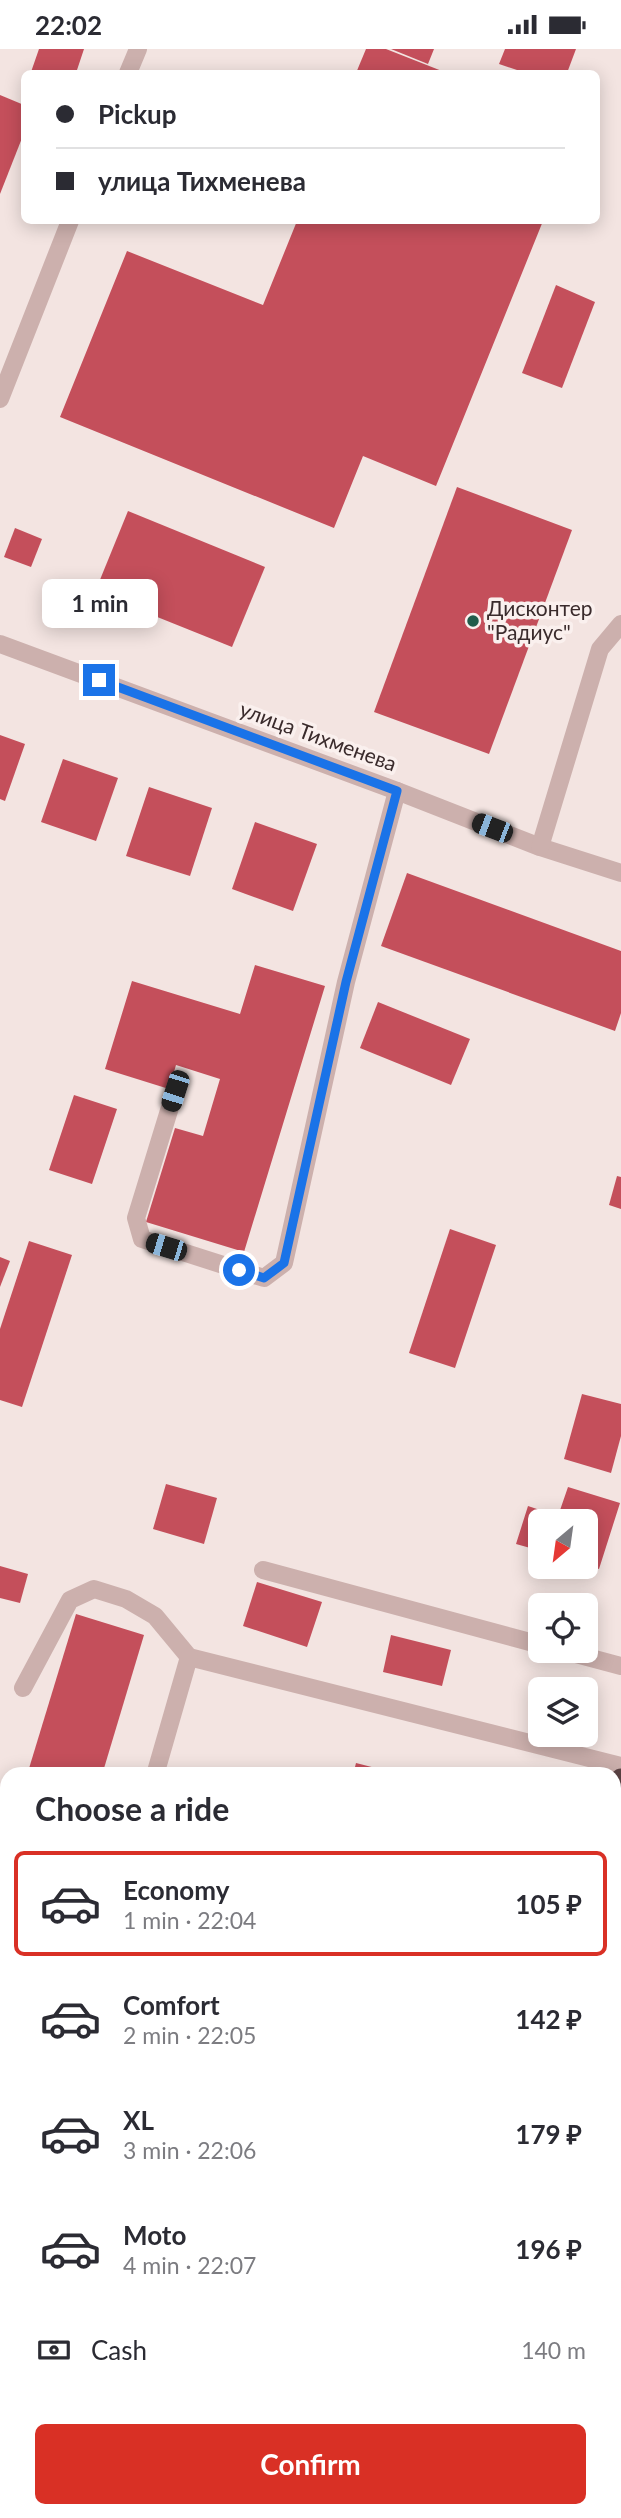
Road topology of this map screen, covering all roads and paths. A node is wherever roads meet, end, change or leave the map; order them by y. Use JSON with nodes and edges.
{"nodes":[{"id":1,"x":138,"y":49,"type":"edge"},
{"id":2,"x":129,"y":70,"type":"edge"},
{"id":3,"x":69,"y":224,"type":"edge"},
{"id":4,"x":0,"y":399,"type":"edge"},
{"id":5,"x":621,"y":624,"type":"edge"},
{"id":6,"x":0,"y":643,"type":"edge"},
{"id":7,"x":397,"y":791,"type":"junction"},
{"id":8,"x":540,"y":847,"type":"junction"},
{"id":9,"x":621,"y":873,"type":"edge"},
{"id":10,"x":175,"y":1091,"type":"dead end"},
{"id":11,"x":263,"y":1570,"type":"dead end"},
{"id":12,"x":528,"y":1641,"type":"edge"},
{"id":13,"x":188,"y":1657,"type":"junction"},
{"id":14,"x":598,"y":1660,"type":"edge"},
{"id":15,"x":621,"y":1666,"type":"edge"},
{"id":16,"x":23,"y":1688,"type":"dead end"},
{"id":17,"x":621,"y":1766,"type":"edge"},
{"id":18,"x":157,"y":1767,"type":"edge"}],
"edges":[{"from":1,"to":2,"type":"street"},
{"from":3,"to":4,"type":"street"},
{"from":5,"to":8,"type":"street"},
{"from":6,"to":7,"type":"street","name":"улица Тихменева"},
{"from":7,"to":8,"type":"street","name":"улица Тихменева"},
{"from":7,"to":10,"type":"street"},
{"from":8,"to":9,"type":"street","name":"улица Тихменева"},
{"from":11,"to":12,"type":"street"},
{"from":13,"to":16,"type":"street"},
{"from":13,"to":17,"type":"street"},
{"from":13,"to":18,"type":"street"},
{"from":14,"to":15,"type":"street"}]}
